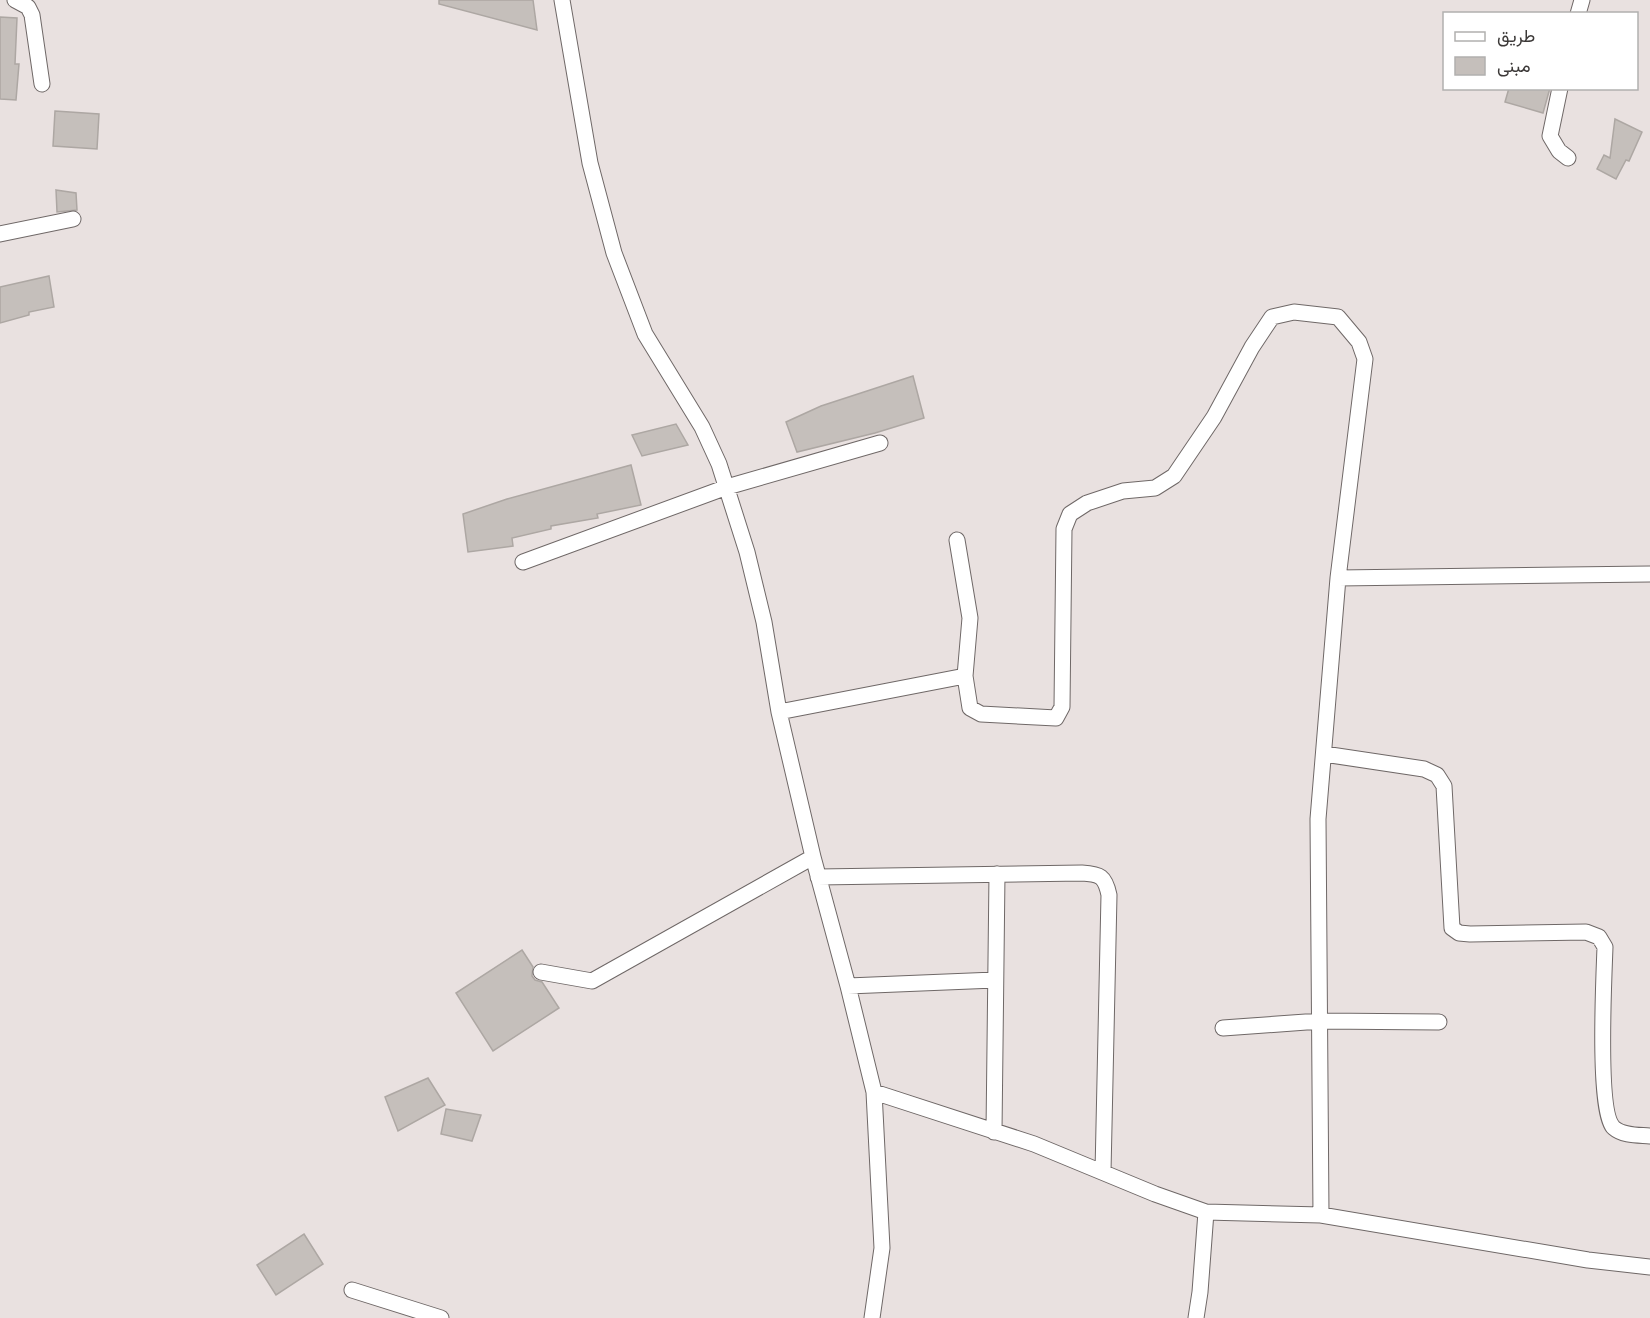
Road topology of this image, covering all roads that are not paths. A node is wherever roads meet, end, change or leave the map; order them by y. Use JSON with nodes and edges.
{"nodes":[{"id":1,"x":15,"y":0,"type":"edge"},
{"id":2,"x":562,"y":0,"type":"edge"},
{"id":3,"x":42,"y":84,"type":"dead end"},
{"id":4,"x":1559,"y":90,"type":"edge"},
{"id":5,"x":1568,"y":158,"type":"dead end"},
{"id":6,"x":73,"y":219,"type":"dead end"},
{"id":7,"x":0,"y":234,"type":"edge"},
{"id":8,"x":880,"y":443,"type":"dead end"},
{"id":9,"x":727,"y":488,"type":"junction"},
{"id":10,"x":957,"y":540,"type":"dead end"},
{"id":11,"x":523,"y":562,"type":"dead end"},
{"id":12,"x":1650,"y":574,"type":"edge"},
{"id":13,"x":1338,"y":578,"type":"junction"},
{"id":14,"x":965,"y":676,"type":"junction"},
{"id":15,"x":778,"y":712,"type":"junction"},
{"id":16,"x":1324,"y":754,"type":"junction"},
{"id":17,"x":813,"y":857,"type":"junction"},
{"id":18,"x":997,"y":874,"type":"junction"},
{"id":19,"x":818,"y":877,"type":"junction"},
{"id":20,"x":541,"y":972,"type":"dead end"},
{"id":21,"x":995,"y":980,"type":"junction"},
{"id":22,"x":848,"y":986,"type":"junction"},
{"id":23,"x":1320,"y":1021,"type":"junction"},
{"id":24,"x":1439,"y":1022,"type":"dead end"},
{"id":25,"x":1223,"y":1028,"type":"dead end"},
{"id":26,"x":874,"y":1092,"type":"junction"},
{"id":27,"x":994,"y":1132,"type":"junction"},
{"id":28,"x":1650,"y":1136,"type":"edge"},
{"id":29,"x":1103,"y":1172,"type":"junction"},
{"id":30,"x":1206,"y":1212,"type":"junction"},
{"id":31,"x":1321,"y":1215,"type":"junction"},
{"id":32,"x":1650,"y":1267,"type":"edge"},
{"id":33,"x":352,"y":1290,"type":"dead end"},
{"id":34,"x":441,"y":1318,"type":"edge"},
{"id":35,"x":872,"y":1318,"type":"edge"},
{"id":36,"x":1196,"y":1318,"type":"edge"}],
"edges":[{"from":1,"to":3,"type":"street"},
{"from":2,"to":9,"type":"street"},
{"from":4,"to":5,"type":"street"},
{"from":6,"to":7,"type":"street"},
{"from":8,"to":9,"type":"street"},
{"from":9,"to":11,"type":"street"},
{"from":9,"to":15,"type":"street"},
{"from":10,"to":14,"type":"street"},
{"from":12,"to":13,"type":"street"},
{"from":13,"to":14,"type":"street"},
{"from":13,"to":16,"type":"street"},
{"from":14,"to":15,"type":"street"},
{"from":15,"to":17,"type":"street"},
{"from":16,"to":23,"type":"street"},
{"from":16,"to":28,"type":"street"},
{"from":17,"to":19,"type":"street"},
{"from":17,"to":20,"type":"street"},
{"from":18,"to":19,"type":"street"},
{"from":18,"to":21,"type":"street"},
{"from":18,"to":29,"type":"street"},
{"from":19,"to":22,"type":"street"},
{"from":21,"to":22,"type":"street"},
{"from":21,"to":27,"type":"street"},
{"from":22,"to":26,"type":"street"},
{"from":23,"to":24,"type":"street"},
{"from":23,"to":25,"type":"street"},
{"from":23,"to":31,"type":"street"},
{"from":26,"to":27,"type":"street"},
{"from":26,"to":35,"type":"street"},
{"from":27,"to":29,"type":"street"},
{"from":29,"to":30,"type":"street"},
{"from":30,"to":31,"type":"street"},
{"from":30,"to":36,"type":"street"},
{"from":31,"to":32,"type":"street"},
{"from":33,"to":34,"type":"street"}]}
